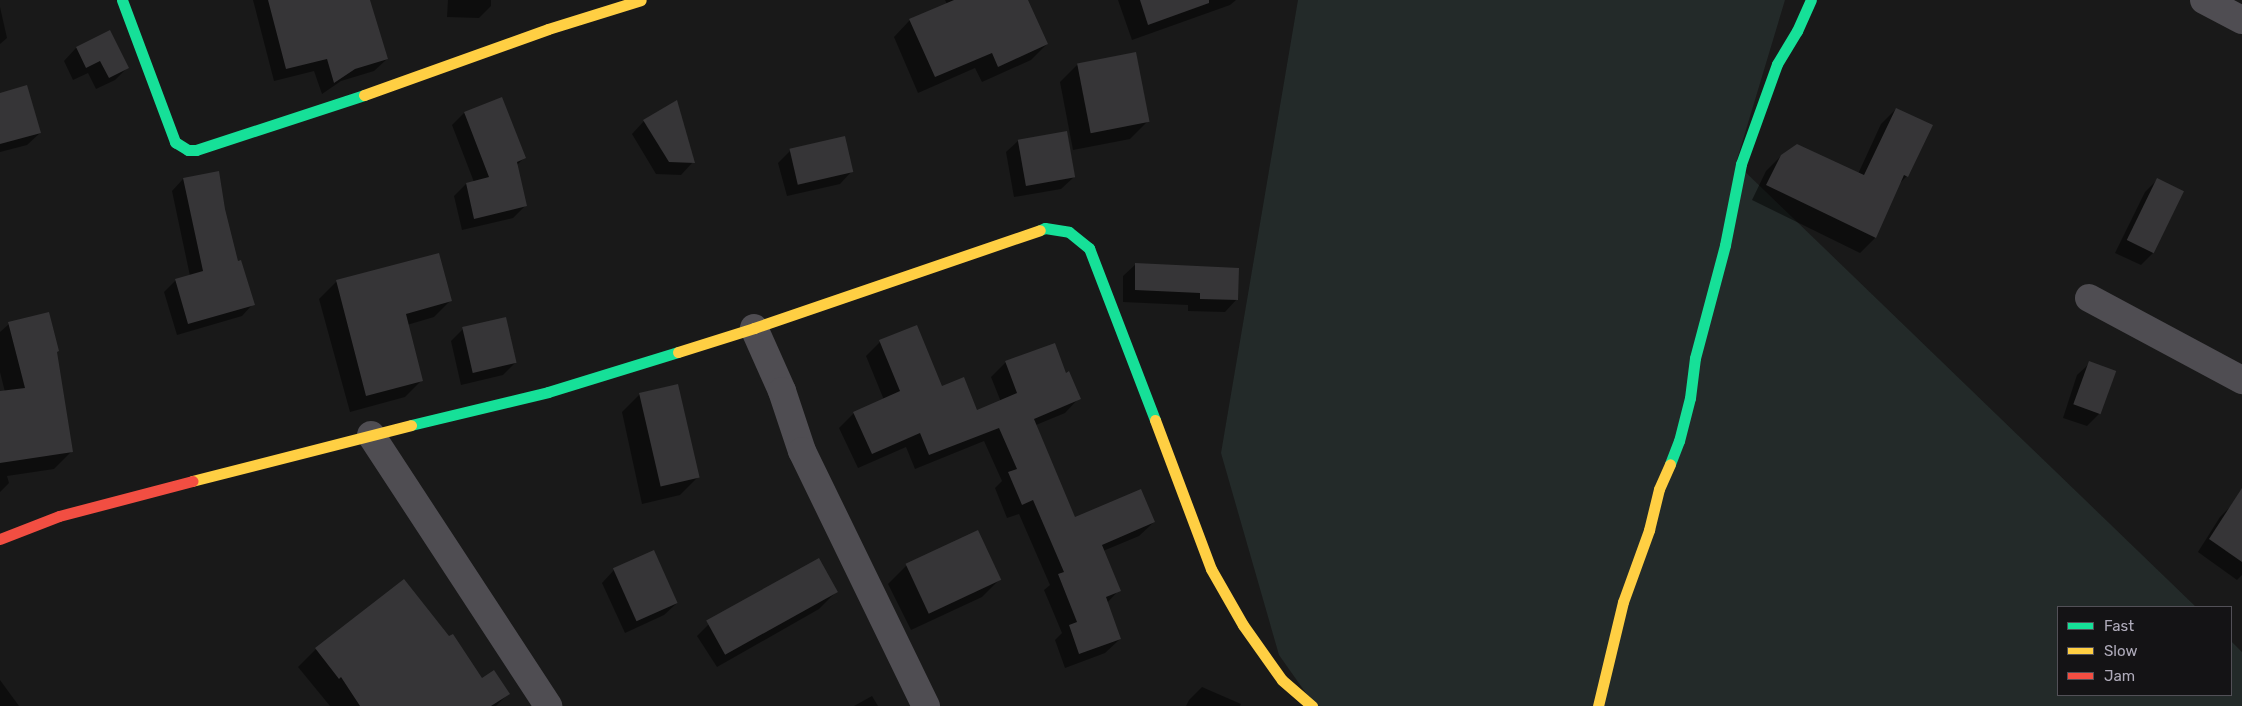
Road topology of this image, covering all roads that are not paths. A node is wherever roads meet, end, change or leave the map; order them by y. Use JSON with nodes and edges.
{"nodes":[{"id":1,"x":122,"y":0,"type":"edge"},
{"id":2,"x":641,"y":0,"type":"edge"},
{"id":3,"x":1811,"y":0,"type":"edge"},
{"id":4,"x":2204,"y":0,"type":"edge"},
{"id":5,"x":2242,"y":20,"type":"edge"},
{"id":6,"x":2089,"y":298,"type":"dead end"},
{"id":7,"x":754,"y":328,"type":"junction"},
{"id":8,"x":2242,"y":380,"type":"edge"},
{"id":9,"x":371,"y":435,"type":"junction"},
{"id":10,"x":0,"y":539,"type":"edge"},
{"id":11,"x":548,"y":706,"type":"edge"},
{"id":12,"x":926,"y":706,"type":"edge"},
{"id":13,"x":1312,"y":706,"type":"edge"},
{"id":14,"x":1598,"y":706,"type":"edge"}],
"edges":[{"from":1,"to":2,"type":"street"},
{"from":3,"to":14,"type":"street"},
{"from":4,"to":5,"type":"street"},
{"from":6,"to":8,"type":"street"},
{"from":7,"to":9,"type":"street"},
{"from":7,"to":12,"type":"street"},
{"from":7,"to":13,"type":"street"},
{"from":9,"to":10,"type":"street"},
{"from":9,"to":11,"type":"street"}]}
